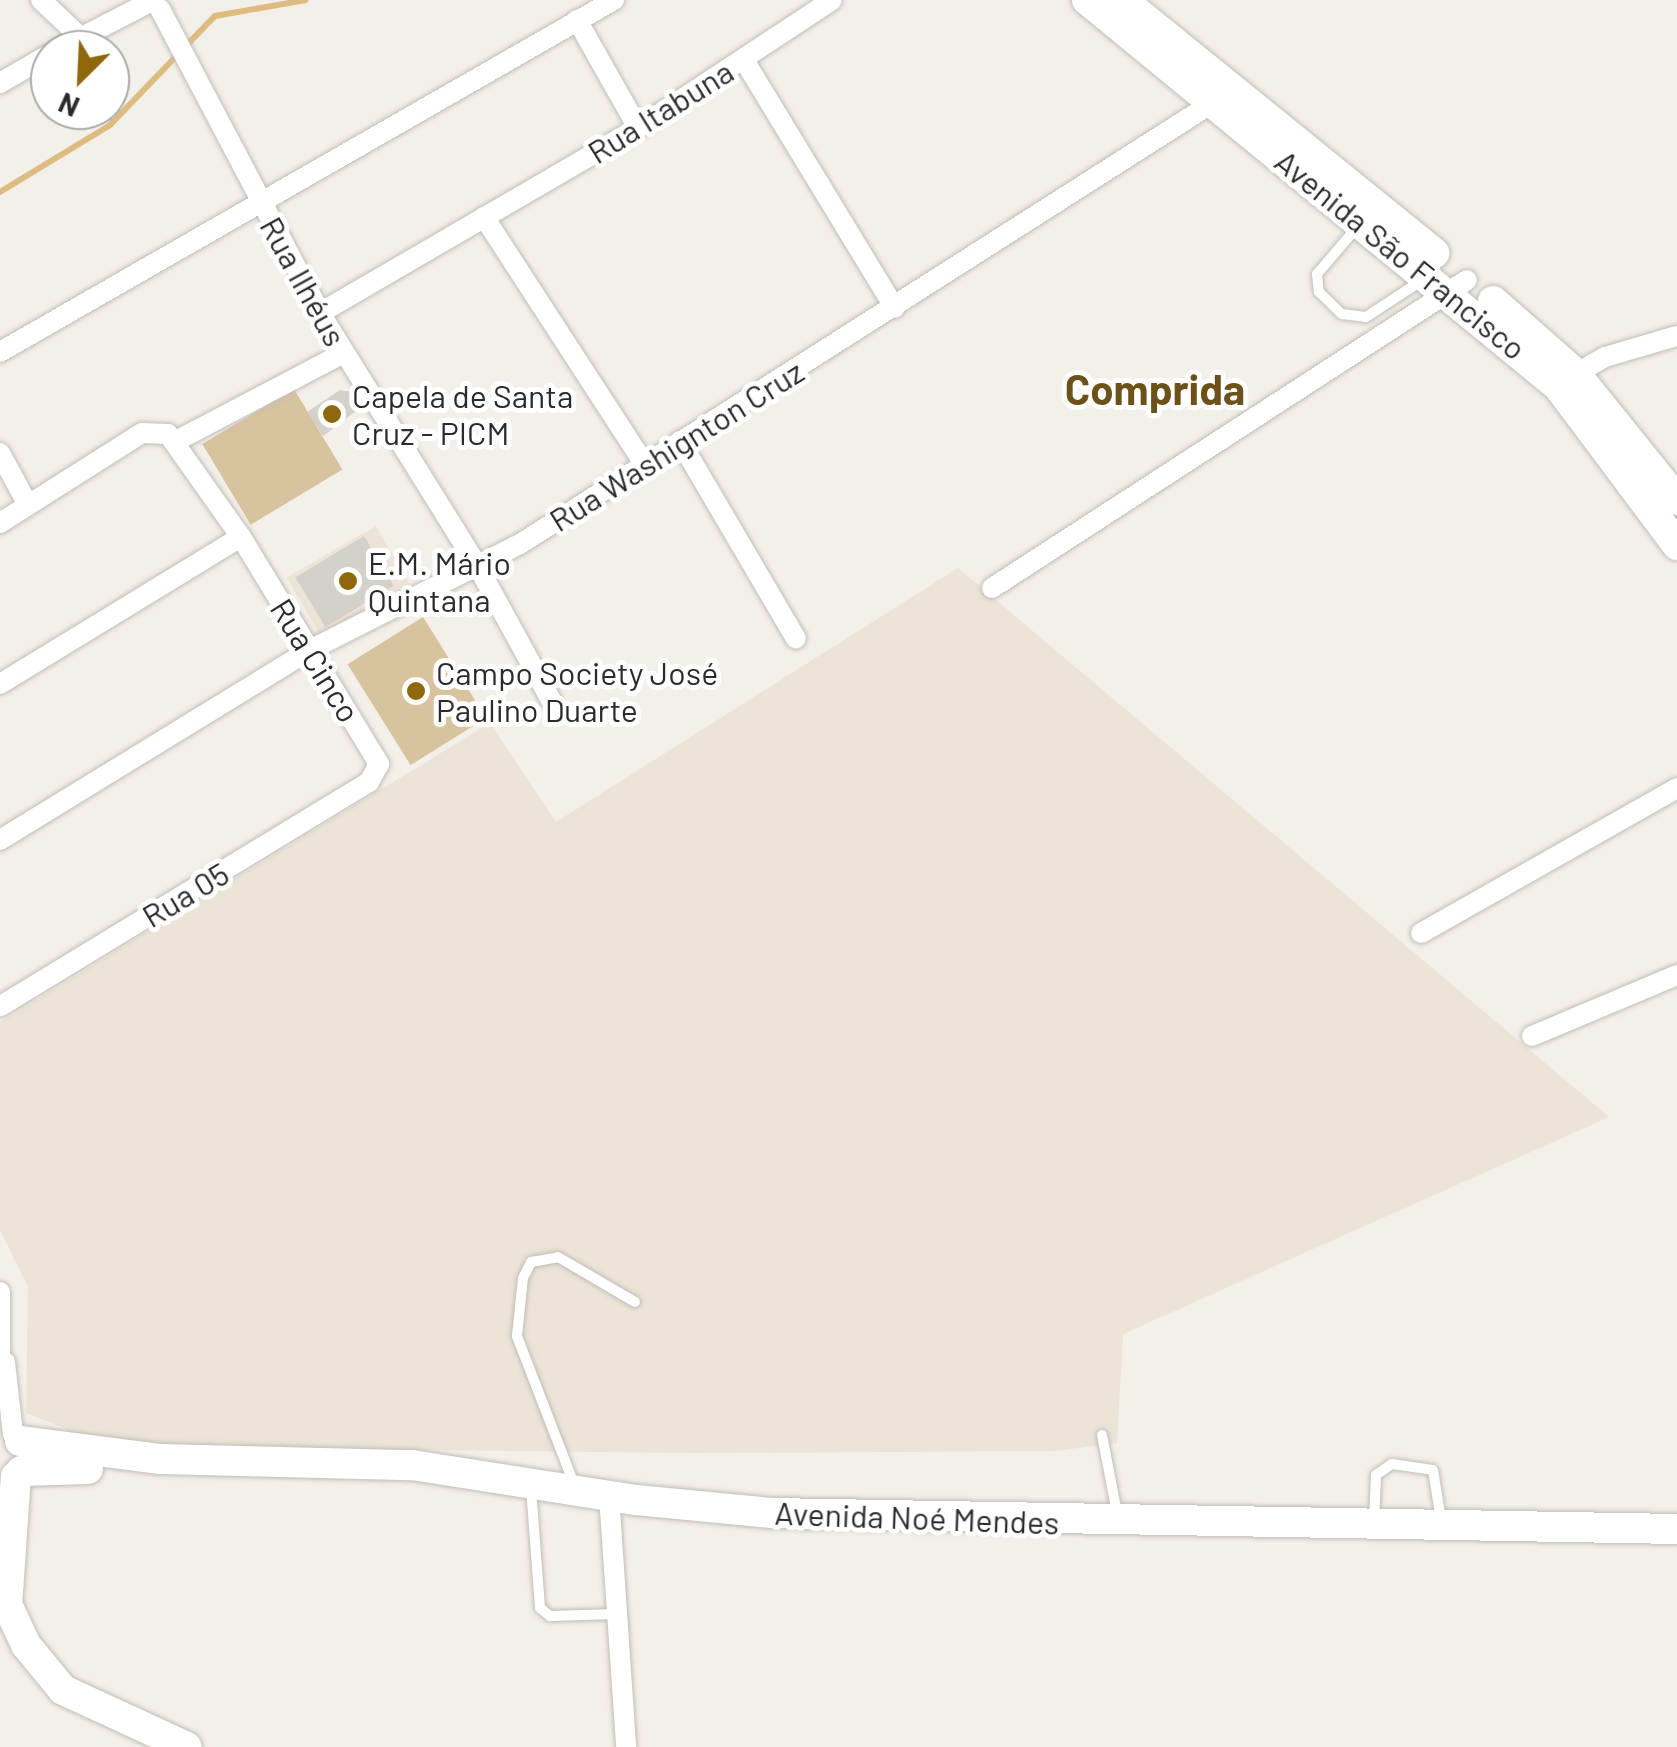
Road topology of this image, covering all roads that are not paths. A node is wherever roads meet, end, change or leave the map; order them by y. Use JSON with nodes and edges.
{"nodes":[{"id":1,"x":41,"y":0,"type":"edge"},
{"id":2,"x":614,"y":0,"type":"edge"},
{"id":3,"x":832,"y":0,"type":"edge"},
{"id":4,"x":1087,"y":0,"type":"edge"},
{"id":5,"x":1122,"y":0,"type":"edge"},
{"id":6,"x":157,"y":4,"type":"edge"},
{"id":7,"x":576,"y":20,"type":"junction"},
{"id":8,"x":73,"y":30,"type":"edge"},
{"id":9,"x":96,"y":30,"type":"edge"},
{"id":10,"x":744,"y":60,"type":"junction"},
{"id":11,"x":30,"y":66,"type":"edge"},
{"id":12,"x":0,"y":83,"type":"edge"},
{"id":13,"x":1223,"y":94,"type":"junction"},
{"id":14,"x":638,"y":128,"type":"junction"},
{"id":15,"x":260,"y":202,"type":"junction"},
{"id":16,"x":1358,"y":209,"type":"junction"},
{"id":17,"x":484,"y":216,"type":"junction"},
{"id":18,"x":1449,"y":283,"type":"junction"},
{"id":19,"x":895,"y":308,"type":"junction"},
{"id":20,"x":320,"y":314,"type":"junction"},
{"id":21,"x":1677,"y":336,"type":"edge"},
{"id":22,"x":0,"y":352,"type":"edge"},
{"id":23,"x":344,"y":354,"type":"junction"},
{"id":24,"x":1566,"y":380,"type":"junction"},
{"id":25,"x":178,"y":440,"type":"junction"},
{"id":26,"x":680,"y":440,"type":"junction"},
{"id":27,"x":0,"y":454,"type":"edge"},
{"id":28,"x":644,"y":463,"type":"junction"},
{"id":29,"x":1677,"y":500,"type":"edge"},
{"id":30,"x":28,"y":505,"type":"junction"},
{"id":31,"x":0,"y":523,"type":"edge"},
{"id":32,"x":241,"y":537,"type":"junction"},
{"id":33,"x":1677,"y":544,"type":"edge"},
{"id":34,"x":477,"y":565,"type":"junction"},
{"id":35,"x":992,"y":588,"type":"dead end"},
{"id":36,"x":796,"y":639,"type":"dead end"},
{"id":37,"x":310,"y":650,"type":"junction"},
{"id":38,"x":0,"y":684,"type":"edge"},
{"id":39,"x":552,"y":702,"type":"dead end"},
{"id":40,"x":369,"y":782,"type":"joint"},
{"id":41,"x":1677,"y":788,"type":"edge"},
{"id":42,"x":0,"y":840,"type":"edge"},
{"id":43,"x":1421,"y":933,"type":"dead end"},
{"id":44,"x":1677,"y":974,"type":"edge"},
{"id":45,"x":0,"y":1006,"type":"edge"},
{"id":46,"x":1532,"y":1036,"type":"dead end"},
{"id":47,"x":0,"y":1292,"type":"edge"},
{"id":48,"x":635,"y":1302,"type":"dead end"},
{"id":49,"x":2,"y":1366,"type":"edge"},
{"id":50,"x":1102,"y":1435,"type":"dead end"},
{"id":51,"x":11,"y":1436,"type":"edge"},
{"id":52,"x":161,"y":1459,"type":"junction"},
{"id":53,"x":12,"y":1476,"type":"edge"},
{"id":54,"x":531,"y":1482,"type":"junction"},
{"id":55,"x":576,"y":1490,"type":"junction"},
{"id":56,"x":609,"y":1495,"type":"junction"},
{"id":57,"x":1120,"y":1524,"type":"junction"},
{"id":58,"x":1374,"y":1525,"type":"junction"},
{"id":59,"x":1442,"y":1526,"type":"junction"},
{"id":60,"x":1677,"y":1529,"type":"edge"},
{"id":61,"x":4,"y":1592,"type":"edge"},
{"id":62,"x":616,"y":1614,"type":"junction"},
{"id":63,"x":186,"y":1747,"type":"edge"},
{"id":64,"x":626,"y":1747,"type":"edge"}],
"edges":[{"from":1,"to":8,"type":"street"},
{"from":2,"to":7,"type":"street"},
{"from":3,"to":10,"type":"street","name":"Rua Itabuna"},
{"from":4,"to":13,"type":"street","name":"Avenida São Francisco"},
{"from":5,"to":13,"type":"street","name":"Avenida São Francisco"},
{"from":6,"to":9,"type":"street"},
{"from":6,"to":15,"type":"street","name":"Rua Ilhéus"},
{"from":7,"to":14,"type":"street"},
{"from":7,"to":15,"type":"street"},
{"from":10,"to":14,"type":"street","name":"Rua Itabuna"},
{"from":10,"to":19,"type":"street"},
{"from":11,"to":12,"type":"street"},
{"from":13,"to":16,"type":"street","name":"Avenida São Francisco"},
{"from":13,"to":19,"type":"street","name":"Rua Washignton Cruz"},
{"from":14,"to":17,"type":"street","name":"Rua Itabuna"},
{"from":15,"to":20,"type":"street","name":"Rua Ilhéus"},
{"from":15,"to":22,"type":"street"},
{"from":16,"to":18,"type":"street","name":"Avenida São Francisco"},
{"from":16,"to":18,"type":"lane"},
{"from":17,"to":20,"type":"street","name":"Rua Itabuna"},
{"from":17,"to":28,"type":"street"},
{"from":18,"to":24,"type":"street","name":"Avenida São Francisco"},
{"from":18,"to":35,"type":"street"},
{"from":19,"to":26,"type":"street","name":"Rua Washignton Cruz"},
{"from":20,"to":23,"type":"street","name":"Rua Ilhéus"},
{"from":21,"to":24,"type":"street"},
{"from":23,"to":25,"type":"street"},
{"from":23,"to":34,"type":"street","name":"Rua Ilhéus"},
{"from":24,"to":29,"type":"street","name":"Avenida São Francisco"},
{"from":24,"to":33,"type":"street","name":"Avenida São Francisco"},
{"from":25,"to":30,"type":"street"},
{"from":25,"to":32,"type":"street","name":"Rua Cinco"},
{"from":26,"to":28,"type":"street","name":"Rua Washignton Cruz"},
{"from":26,"to":36,"type":"street"},
{"from":27,"to":30,"type":"street"},
{"from":28,"to":34,"type":"street","name":"Rua Washignton Cruz"},
{"from":30,"to":31,"type":"street"},
{"from":32,"to":37,"type":"street","name":"Rua Cinco"},
{"from":32,"to":38,"type":"street"},
{"from":34,"to":37,"type":"street","name":"Rua Washignton Cruz"},
{"from":34,"to":39,"type":"street","name":"Rua Ilhéus"},
{"from":37,"to":40,"type":"street","name":"Rua Cinco"},
{"from":37,"to":42,"type":"street","name":"Rua Washignton Cruz"},
{"from":40,"to":45,"type":"street","name":"Rua 05"},
{"from":41,"to":43,"type":"street"},
{"from":44,"to":46,"type":"street"},
{"from":47,"to":49,"type":"street"},
{"from":48,"to":55,"type":"lane"},
{"from":49,"to":51,"type":"street"},
{"from":50,"to":57,"type":"lane"},
{"from":51,"to":52,"type":"street","name":"Avenida Noé Mendes"},
{"from":51,"to":53,"type":"street"},
{"from":52,"to":53,"type":"street","name":"Avenida Noé Mendes"},
{"from":52,"to":54,"type":"street","name":"Avenida Noé Mendes"},
{"from":53,"to":61,"type":"street"},
{"from":54,"to":55,"type":"street","name":"Avenida Noé Mendes"},
{"from":54,"to":62,"type":"lane"},
{"from":55,"to":56,"type":"street","name":"Avenida Noé Mendes"},
{"from":56,"to":57,"type":"street","name":"Avenida Noé Mendes"},
{"from":56,"to":62,"type":"street"},
{"from":57,"to":58,"type":"street","name":"Avenida Noé Mendes"},
{"from":58,"to":59,"type":"street","name":"Avenida Noé Mendes"},
{"from":58,"to":59,"type":"lane"},
{"from":59,"to":60,"type":"street","name":"Avenida Noé Mendes"},
{"from":61,"to":63,"type":"street"},
{"from":62,"to":64,"type":"street"}]}
